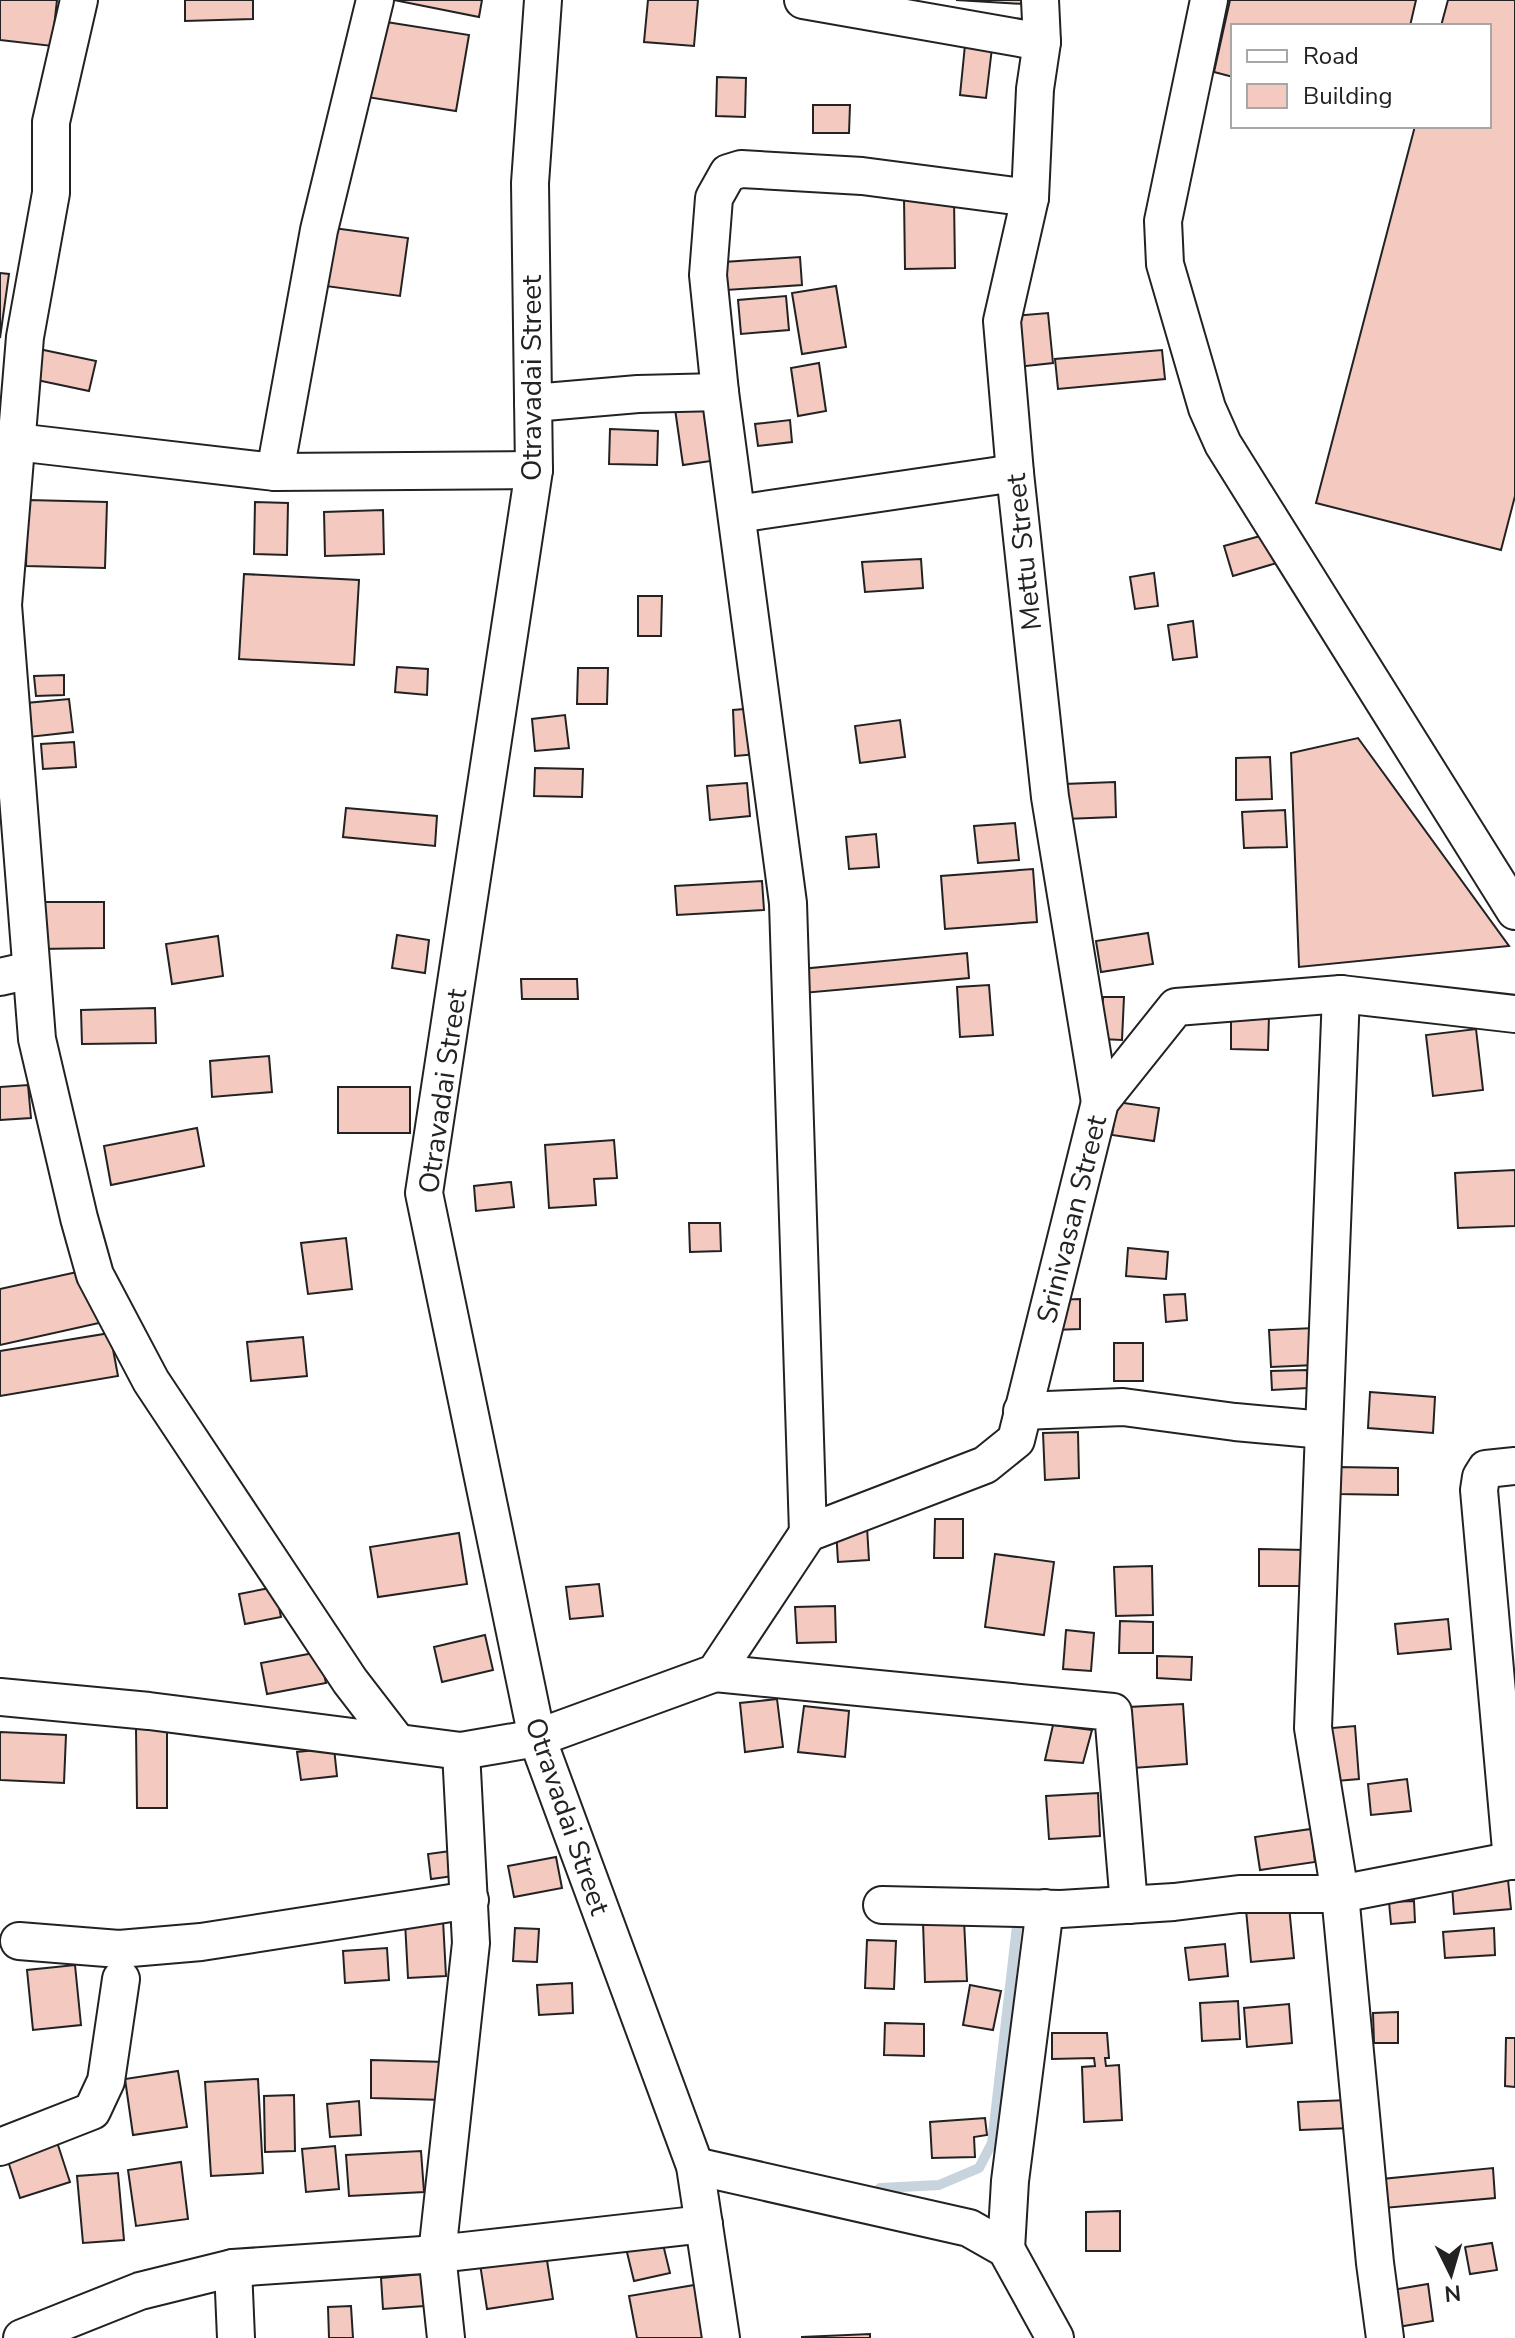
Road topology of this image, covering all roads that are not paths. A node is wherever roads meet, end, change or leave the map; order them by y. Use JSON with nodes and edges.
{"nodes":[{"id":1,"x":79,"y":0,"type":"edge"},
{"id":2,"x":375,"y":0,"type":"edge"},
{"id":3,"x":543,"y":0,"type":"edge"},
{"id":4,"x":803,"y":0,"type":"edge"},
{"id":5,"x":1040,"y":0,"type":"edge"},
{"id":6,"x":1209,"y":0,"type":"edge"},
{"id":7,"x":1042,"y":42,"type":"junction"},
{"id":8,"x":1030,"y":198,"type":"junction"},
{"id":9,"x":720,"y":392,"type":"junction"},
{"id":10,"x":533,"y":403,"type":"junction"},
{"id":11,"x":16,"y":442,"type":"junction"},
{"id":12,"x":534,"y":470,"type":"junction"},
{"id":13,"x":275,"y":472,"type":"junction"},
{"id":14,"x":1015,"y":473,"type":"junction"},
{"id":15,"x":737,"y":514,"type":"junction"},
{"id":16,"x":1,"y":605,"type":"edge"},
{"id":17,"x":1515,"y":911,"type":"edge"},
{"id":18,"x":16,"y":973,"type":"edge"},
{"id":19,"x":1341,"y":994,"type":"junction"},
{"id":20,"x":1515,"y":1014,"type":"edge"},
{"id":21,"x":1100,"y":1102,"type":"junction"},
{"id":22,"x":1022,"y":1411,"type":"junction"},
{"id":23,"x":1324,"y":1430,"type":"junction"},
{"id":24,"x":1515,"y":1466,"type":"edge"},
{"id":25,"x":808,"y":1533,"type":"junction"},
{"id":26,"x":715,"y":1673,"type":"junction"},
{"id":27,"x":0,"y":1697,"type":"edge"},
{"id":28,"x":537,"y":1738,"type":"junction"},
{"id":29,"x":397,"y":1742,"type":"junction"},
{"id":30,"x":461,"y":1751,"type":"junction"},
{"id":31,"x":1513,"y":1860,"type":"edge"},
{"id":32,"x":1340,"y":1894,"type":"junction"},
{"id":33,"x":470,"y":1900,"type":"junction"},
{"id":34,"x":882,"y":1905,"type":"dead end"},
{"id":35,"x":1129,"y":1905,"type":"junction"},
{"id":36,"x":1045,"y":1908,"type":"junction"},
{"id":37,"x":19,"y":1941,"type":"dead end"},
{"id":38,"x":121,"y":1979,"type":"dead end"},
{"id":39,"x":0,"y":2147,"type":"edge"},
{"id":40,"x":695,"y":2166,"type":"junction"},
{"id":41,"x":704,"y":2224,"type":"junction"},
{"id":42,"x":1006,"y":2249,"type":"junction"},
{"id":43,"x":437,"y":2254,"type":"junction"},
{"id":44,"x":233,"y":2268,"type":"junction"},
{"id":45,"x":22,"y":2338,"type":"edge"},
{"id":46,"x":236,"y":2338,"type":"edge"},
{"id":47,"x":446,"y":2338,"type":"edge"},
{"id":48,"x":721,"y":2338,"type":"edge"},
{"id":49,"x":1055,"y":2338,"type":"edge"},
{"id":50,"x":1385,"y":2338,"type":"edge"}],
"edges":[{"from":1,"to":11,"type":"street"},
{"from":2,"to":13,"type":"street"},
{"from":3,"to":10,"type":"street","name":"Otravadai Street"},
{"from":4,"to":7,"type":"street"},
{"from":5,"to":7,"type":"street","name":"Mettu Street"},
{"from":6,"to":17,"type":"street"},
{"from":7,"to":8,"type":"street","name":"Mettu Street"},
{"from":8,"to":9,"type":"street"},
{"from":8,"to":14,"type":"street","name":"Mettu Street"},
{"from":9,"to":10,"type":"street"},
{"from":9,"to":15,"type":"street"},
{"from":10,"to":12,"type":"street","name":"Otravadai Street"},
{"from":11,"to":13,"type":"street"},
{"from":11,"to":16,"type":"street"},
{"from":12,"to":13,"type":"street"},
{"from":12,"to":28,"type":"street","name":"Otravadai Street"},
{"from":14,"to":15,"type":"street"},
{"from":14,"to":21,"type":"street","name":"Mettu Street"},
{"from":15,"to":25,"type":"street"},
{"from":16,"to":18,"type":"street"},
{"from":18,"to":29,"type":"street"},
{"from":19,"to":20,"type":"street","name":"Srinivasan Street"},
{"from":19,"to":21,"type":"street","name":"Srinivasan Street"},
{"from":19,"to":23,"type":"street"},
{"from":21,"to":22,"type":"street","name":"Srinivasan Street"},
{"from":22,"to":23,"type":"street"},
{"from":22,"to":25,"type":"street","name":"Srinivasan Street"},
{"from":23,"to":32,"type":"street"},
{"from":24,"to":31,"type":"street"},
{"from":25,"to":26,"type":"street"},
{"from":26,"to":28,"type":"street"},
{"from":26,"to":35,"type":"street"},
{"from":27,"to":29,"type":"street"},
{"from":28,"to":30,"type":"street"},
{"from":28,"to":40,"type":"street","name":"Otravadai Street"},
{"from":29,"to":30,"type":"street"},
{"from":30,"to":33,"type":"street"},
{"from":31,"to":32,"type":"street"},
{"from":32,"to":35,"type":"street"},
{"from":32,"to":50,"type":"street"},
{"from":33,"to":37,"type":"street"},
{"from":33,"to":43,"type":"street"},
{"from":34,"to":36,"type":"street"},
{"from":35,"to":36,"type":"street"},
{"from":36,"to":42,"type":"street"},
{"from":38,"to":39,"type":"street"},
{"from":40,"to":41,"type":"street","name":"Otravadai Street"},
{"from":40,"to":42,"type":"street"},
{"from":41,"to":43,"type":"street"},
{"from":41,"to":48,"type":"street","name":"Otravadai Street"},
{"from":42,"to":49,"type":"street"},
{"from":43,"to":44,"type":"street"},
{"from":43,"to":47,"type":"street"},
{"from":44,"to":45,"type":"street"},
{"from":44,"to":46,"type":"street"}]}
